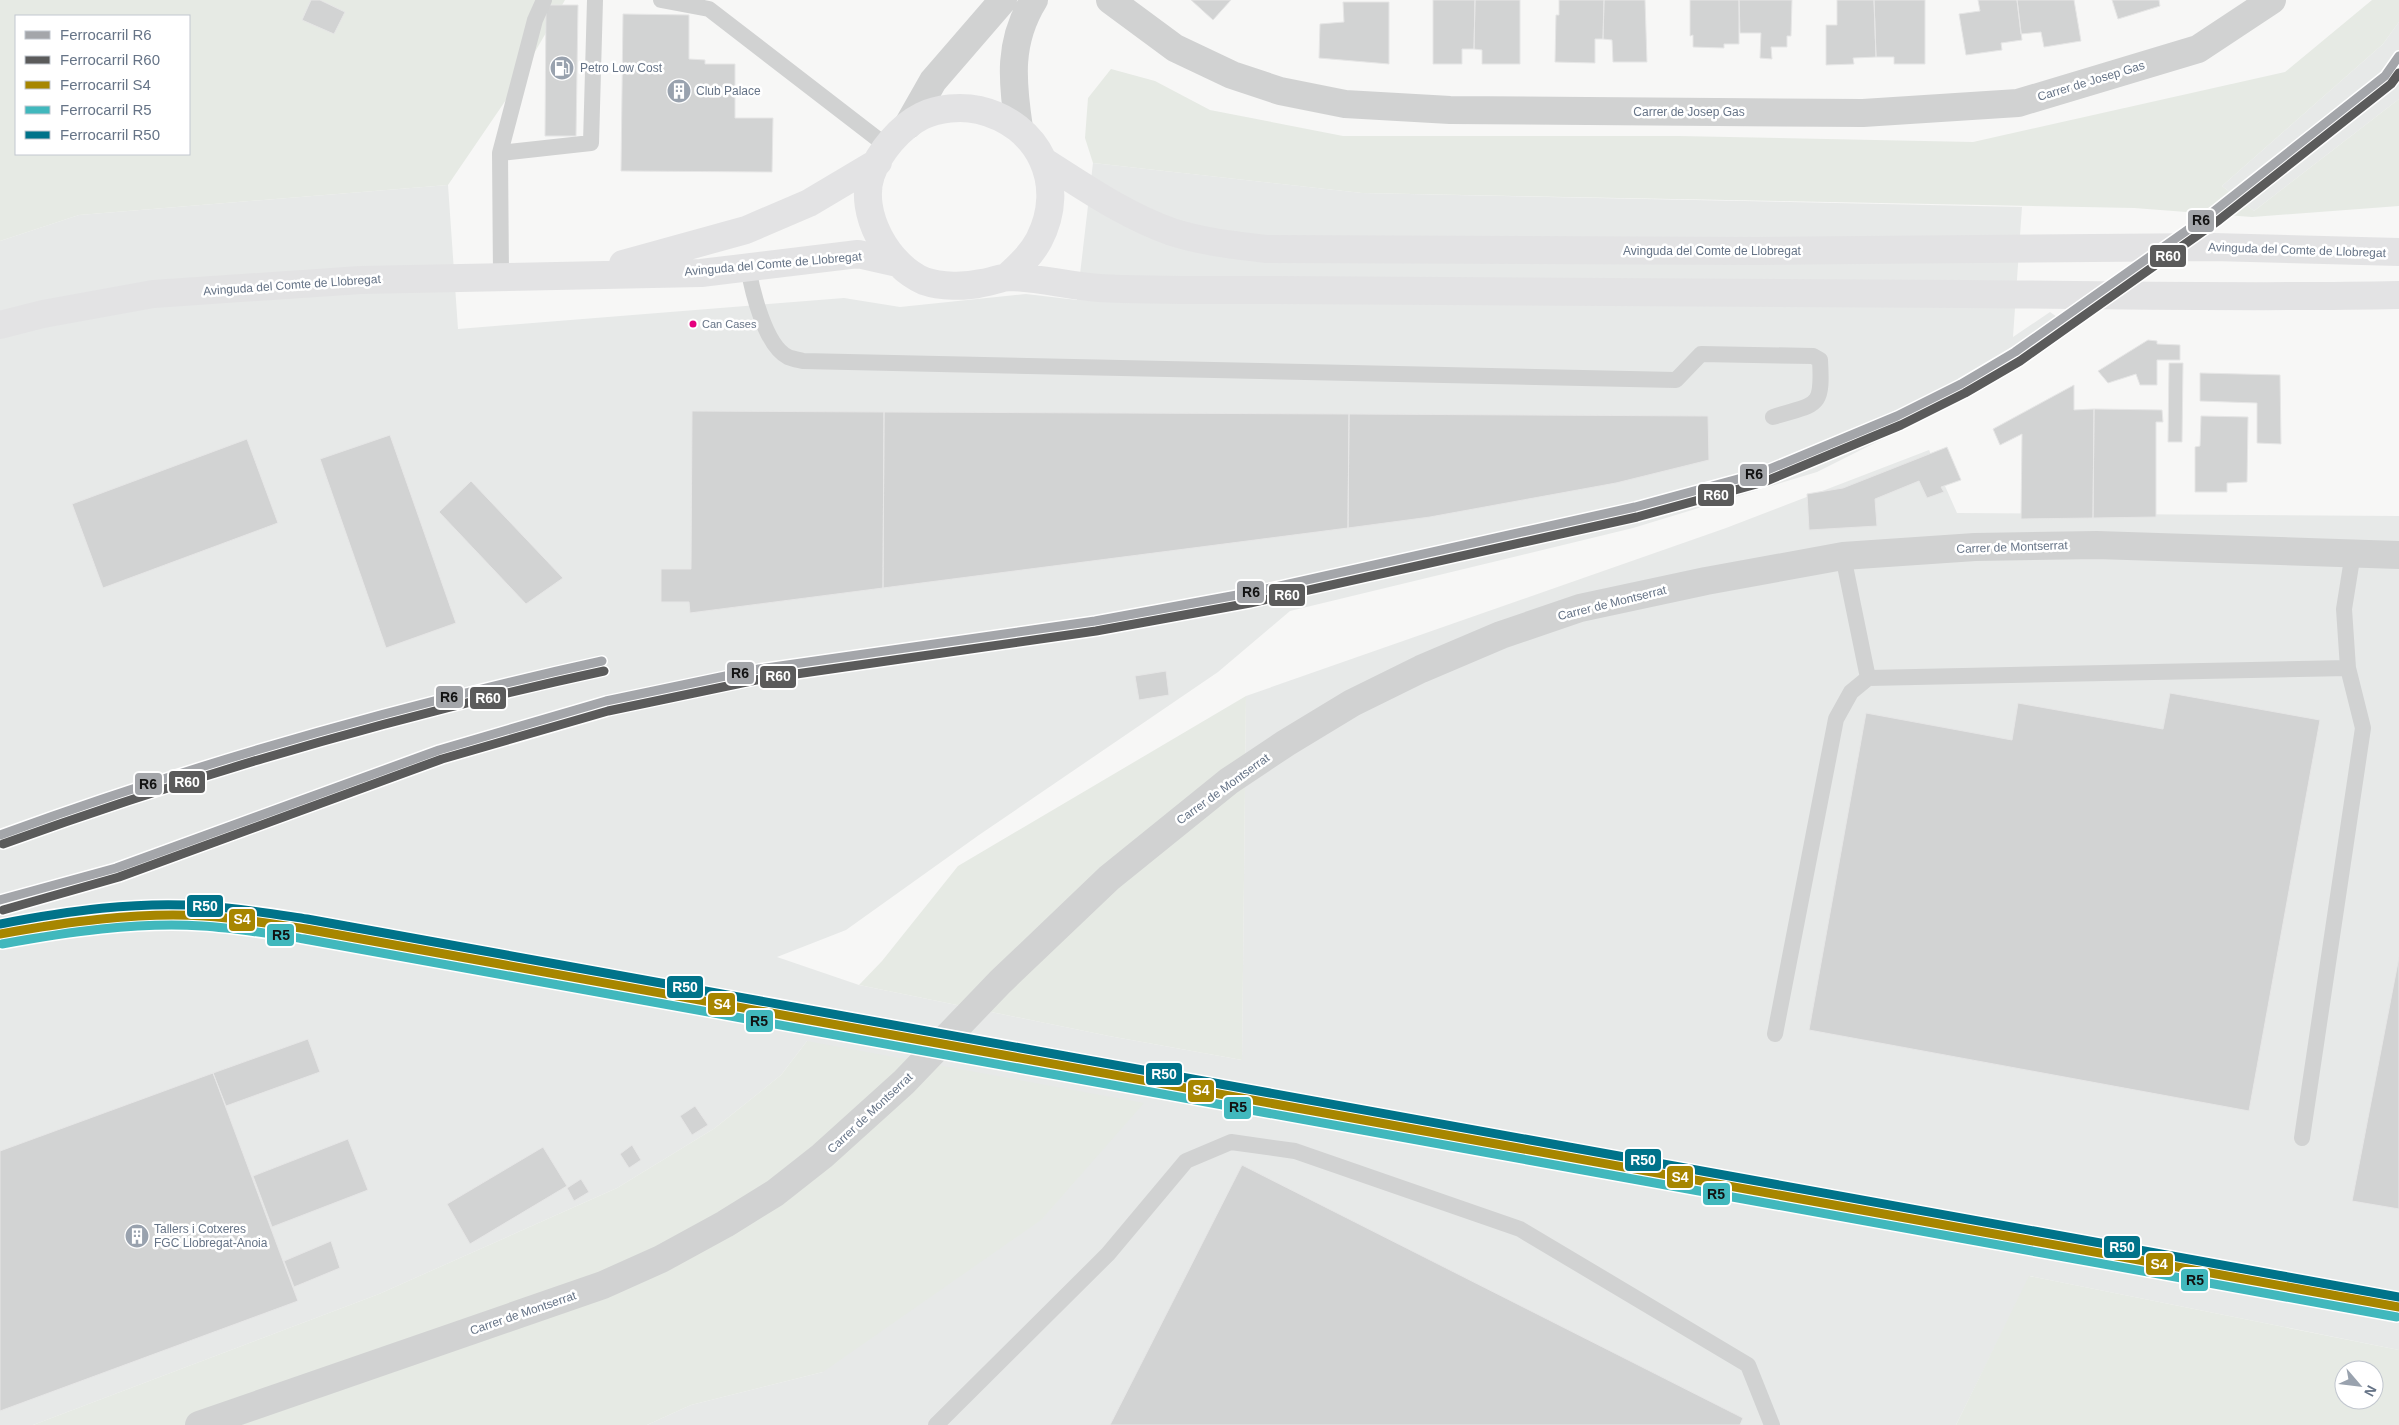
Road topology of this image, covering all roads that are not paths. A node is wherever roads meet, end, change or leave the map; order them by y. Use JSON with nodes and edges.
{"nodes":[{"id":1,"x":544,"y":0,"type":"edge"},
{"id":2,"x":595,"y":0,"type":"edge"},
{"id":3,"x":661,"y":0,"type":"edge"},
{"id":4,"x":1003,"y":0,"type":"edge"},
{"id":5,"x":1034,"y":0,"type":"edge"},
{"id":6,"x":1110,"y":0,"type":"edge"},
{"id":7,"x":2272,"y":0,"type":"edge"},
{"id":8,"x":908,"y":125,"type":"junction"},
{"id":9,"x":1019,"y":128,"type":"junction"},
{"id":10,"x":500,"y":153,"type":"junction"},
{"id":11,"x":883,"y":154,"type":"junction"},
{"id":12,"x":1045,"y":162,"type":"junction"},
{"id":13,"x":2399,"y":252,"type":"edge"},
{"id":14,"x":898,"y":263,"type":"junction"},
{"id":15,"x":748,"y":267,"type":"junction"},
{"id":16,"x":587,"y":274,"type":"junction"},
{"id":17,"x":501,"y":276,"type":"junction"},
{"id":18,"x":1007,"y":277,"type":"junction"},
{"id":19,"x":2399,"y":295,"type":"edge"},
{"id":20,"x":0,"y":325,"type":"edge"},
{"id":21,"x":1773,"y":417,"type":"dead end"},
{"id":22,"x":2353,"y":553,"type":"junction"},
{"id":23,"x":2399,"y":555,"type":"edge"},
{"id":24,"x":1843,"y":556,"type":"junction"},
{"id":25,"x":2348,"y":668,"type":"junction"},
{"id":26,"x":1868,"y":678,"type":"junction"},
{"id":27,"x":1775,"y":1034,"type":"dead end"},
{"id":28,"x":2302,"y":1138,"type":"dead end"},
{"id":29,"x":199,"y":1425,"type":"edge"},
{"id":30,"x":936,"y":1425,"type":"edge"},
{"id":31,"x":1772,"y":1425,"type":"edge"}],
"edges":[{"from":1,"to":10,"type":"lane"},
{"from":2,"to":10,"type":"lane"},
{"from":3,"to":11,"type":"lane"},
{"from":4,"to":8,"type":"street"},
{"from":5,"to":9,"type":"street"},
{"from":6,"to":7,"type":"street","name":"Carrer de Josep Gas"},
{"from":8,"to":9,"type":"main road"},
{"from":8,"to":11,"type":"main road"},
{"from":9,"to":12,"type":"main road"},
{"from":10,"to":17,"type":"lane"},
{"from":11,"to":14,"type":"main road"},
{"from":11,"to":16,"type":"main road","name":"Avinguda del Comte de Llobregat"},
{"from":12,"to":13,"type":"main road","name":"Avinguda del Comte de Llobregat"},
{"from":12,"to":18,"type":"main road"},
{"from":14,"to":15,"type":"main road","name":"Avinguda del Comte de Llobregat"},
{"from":14,"to":18,"type":"main road"},
{"from":15,"to":16,"type":"main road","name":"Avinguda del Comte de Llobregat"},
{"from":15,"to":21,"type":"lane"},
{"from":16,"to":17,"type":"main road","name":"Avinguda del Comte de Llobregat"},
{"from":17,"to":20,"type":"main road","name":"Avinguda del Comte de Llobregat"},
{"from":18,"to":19,"type":"main road"},
{"from":22,"to":23,"type":"street","name":"Carrer de Montserrat"},
{"from":22,"to":24,"type":"street","name":"Carrer de Montserrat"},
{"from":22,"to":25,"type":"lane"},
{"from":24,"to":26,"type":"lane"},
{"from":24,"to":29,"type":"street","name":"Carrer de Montserrat"},
{"from":25,"to":26,"type":"lane"},
{"from":25,"to":28,"type":"lane"},
{"from":26,"to":27,"type":"lane"},
{"from":30,"to":31,"type":"lane"}]}
